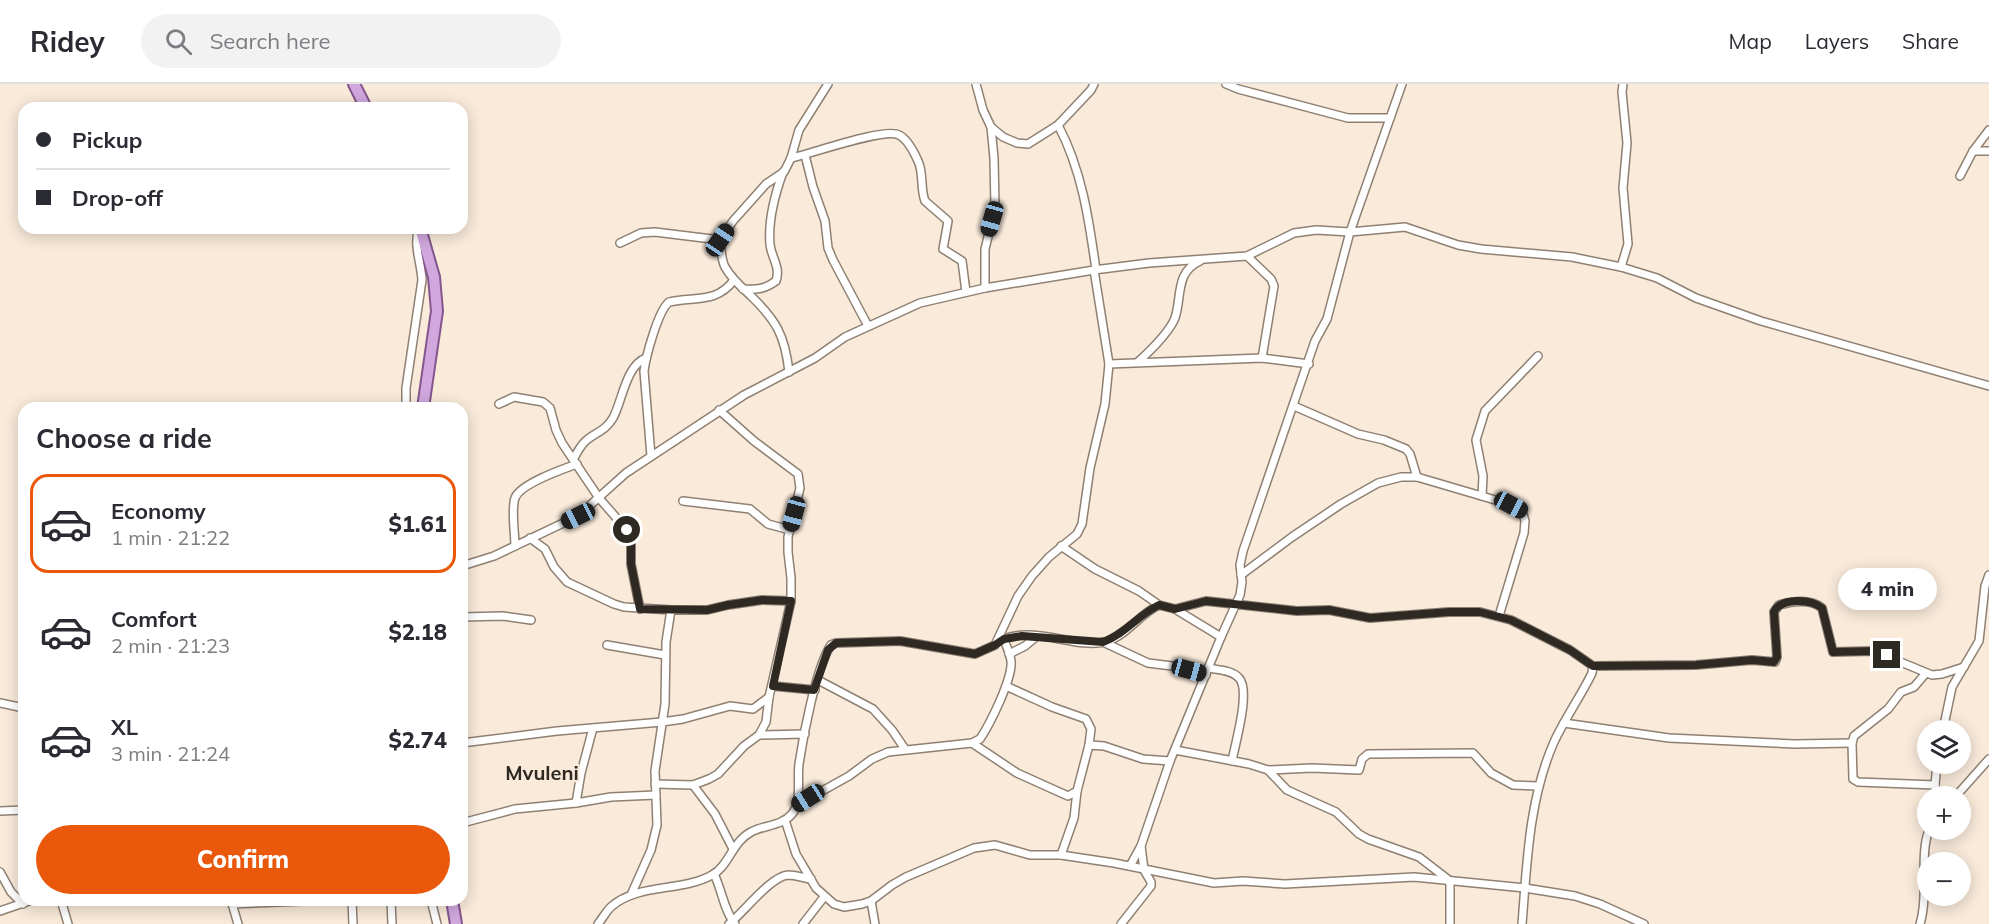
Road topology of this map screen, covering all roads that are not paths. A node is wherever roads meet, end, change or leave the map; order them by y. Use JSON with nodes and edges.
{"nodes":[{"id":1,"x":354,"y":84,"type":"edge"},
{"id":2,"x":828,"y":84,"type":"edge"},
{"id":3,"x":976,"y":84,"type":"edge"},
{"id":4,"x":1094,"y":84,"type":"edge"},
{"id":5,"x":1226,"y":84,"type":"edge"},
{"id":6,"x":1402,"y":84,"type":"edge"},
{"id":7,"x":1623,"y":84,"type":"edge"},
{"id":8,"x":363,"y":102,"type":"edge"},
{"id":9,"x":1390,"y":118,"type":"junction"},
{"id":10,"x":1058,"y":125,"type":"junction"},
{"id":11,"x":991,"y":127,"type":"junction"},
{"id":12,"x":1989,"y":130,"type":"edge"},
{"id":13,"x":1973,"y":151,"type":"junction"},
{"id":14,"x":1989,"y":151,"type":"edge"},
{"id":15,"x":805,"y":155,"type":"junction"},
{"id":16,"x":791,"y":158,"type":"junction"},
{"id":17,"x":784,"y":172,"type":"junction"},
{"id":18,"x":1960,"y":176,"type":"dead end"},
{"id":19,"x":1350,"y":232,"type":"junction"},
{"id":20,"x":418,"y":234,"type":"edge"},
{"id":21,"x":421,"y":234,"type":"edge"},
{"id":22,"x":720,"y":240,"type":"junction"},
{"id":23,"x":620,"y":243,"type":"dead end"},
{"id":24,"x":1247,"y":256,"type":"junction"},
{"id":25,"x":1205,"y":259,"type":"junction"},
{"id":26,"x":1621,"y":267,"type":"junction"},
{"id":27,"x":1095,"y":270,"type":"junction"},
{"id":28,"x":734,"y":280,"type":"junction"},
{"id":29,"x":985,"y":288,"type":"junction"},
{"id":30,"x":743,"y":289,"type":"junction"},
{"id":31,"x":966,"y":292,"type":"junction"},
{"id":32,"x":868,"y":326,"type":"junction"},
{"id":33,"x":1538,"y":356,"type":"dead end"},
{"id":34,"x":646,"y":358,"type":"junction"},
{"id":35,"x":1262,"y":358,"type":"junction"},
{"id":36,"x":1138,"y":362,"type":"junction"},
{"id":37,"x":1109,"y":364,"type":"junction"},
{"id":38,"x":1309,"y":364,"type":"junction"},
{"id":39,"x":789,"y":372,"type":"junction"},
{"id":40,"x":1989,"y":386,"type":"edge"},
{"id":41,"x":406,"y":402,"type":"edge"},
{"id":42,"x":424,"y":402,"type":"edge"},
{"id":43,"x":500,"y":404,"type":"dead end"},
{"id":44,"x":1294,"y":406,"type":"junction"},
{"id":45,"x":719,"y":410,"type":"junction"},
{"id":46,"x":651,"y":456,"type":"junction"},
{"id":47,"x":576,"y":461,"type":"junction"},
{"id":48,"x":1417,"y":477,"type":"junction"},
{"id":49,"x":1482,"y":496,"type":"junction"},
{"id":50,"x":599,"y":498,"type":"junction"},
{"id":51,"x":683,"y":501,"type":"dead end"},
{"id":52,"x":790,"y":530,"type":"junction"},
{"id":53,"x":531,"y":538,"type":"junction"},
{"id":54,"x":515,"y":546,"type":"junction"},
{"id":55,"x":1061,"y":546,"type":"junction"},
{"id":56,"x":468,"y":564,"type":"edge"},
{"id":57,"x":1240,"y":575,"type":"junction"},
{"id":58,"x":1989,"y":575,"type":"edge"},
{"id":59,"x":791,"y":601,"type":"junction"},
{"id":60,"x":1234,"y":603,"type":"junction"},
{"id":61,"x":1159,"y":605,"type":"junction"},
{"id":62,"x":640,"y":609,"type":"junction"},
{"id":63,"x":1175,"y":609,"type":"junction"},
{"id":64,"x":671,"y":610,"type":"junction"},
{"id":65,"x":1500,"y":616,"type":"junction"},
{"id":66,"x":468,"y":617,"type":"edge"},
{"id":67,"x":531,"y":620,"type":"dead end"},
{"id":68,"x":1037,"y":636,"type":"junction"},
{"id":69,"x":1221,"y":637,"type":"junction"},
{"id":70,"x":1004,"y":639,"type":"junction"},
{"id":71,"x":1103,"y":642,"type":"junction"},
{"id":72,"x":607,"y":645,"type":"dead end"},
{"id":73,"x":995,"y":645,"type":"junction"},
{"id":74,"x":1009,"y":654,"type":"junction"},
{"id":75,"x":665,"y":655,"type":"junction"},
{"id":76,"x":1593,"y":666,"type":"junction"},
{"id":77,"x":1964,"y":667,"type":"junction"},
{"id":78,"x":1207,"y":672,"type":"junction"},
{"id":79,"x":1926,"y":673,"type":"junction"},
{"id":80,"x":818,"y":680,"type":"junction"},
{"id":81,"x":773,"y":686,"type":"junction"},
{"id":82,"x":1006,"y":686,"type":"junction"},
{"id":83,"x":814,"y":690,"type":"junction"},
{"id":84,"x":769,"y":697,"type":"junction"},
{"id":85,"x":0,"y":703,"type":"edge"},
{"id":86,"x":18,"y":707,"type":"edge"},
{"id":87,"x":1945,"y":720,"type":"edge"},
{"id":88,"x":766,"y":722,"type":"junction"},
{"id":89,"x":662,"y":723,"type":"junction"},
{"id":90,"x":1564,"y":723,"type":"junction"},
{"id":91,"x":593,"y":728,"type":"junction"},
{"id":92,"x":779,"y":734,"type":"junction"},
{"id":93,"x":805,"y":734,"type":"junction"},
{"id":94,"x":759,"y":735,"type":"junction"},
{"id":95,"x":468,"y":742,"type":"edge"},
{"id":96,"x":972,"y":742,"type":"junction"},
{"id":97,"x":1852,"y":743,"type":"junction"},
{"id":98,"x":1089,"y":745,"type":"junction"},
{"id":99,"x":905,"y":749,"type":"junction"},
{"id":100,"x":1175,"y":750,"type":"junction"},
{"id":101,"x":1989,"y":759,"type":"edge"},
{"id":102,"x":1170,"y":761,"type":"junction"},
{"id":103,"x":1232,"y":761,"type":"junction"},
{"id":104,"x":1268,"y":770,"type":"junction"},
{"id":105,"x":1936,"y":774,"type":"edge"},
{"id":106,"x":655,"y":784,"type":"junction"},
{"id":107,"x":693,"y":785,"type":"junction"},
{"id":108,"x":1935,"y":785,"type":"joint"},
{"id":109,"x":1538,"y":786,"type":"junction"},
{"id":110,"x":1965,"y":786,"type":"edge"},
{"id":111,"x":656,"y":795,"type":"junction"},
{"id":112,"x":1072,"y":798,"type":"junction"},
{"id":113,"x":576,"y":803,"type":"junction"},
{"id":114,"x":797,"y":805,"type":"junction"},
{"id":115,"x":18,"y":810,"type":"edge"},
{"id":116,"x":0,"y":811,"type":"edge"},
{"id":117,"x":785,"y":820,"type":"junction"},
{"id":118,"x":468,"y":821,"type":"edge"},
{"id":119,"x":1925,"y":840,"type":"edge"},
{"id":120,"x":1141,"y":846,"type":"junction"},
{"id":121,"x":733,"y":849,"type":"junction"},
{"id":122,"x":1061,"y":855,"type":"junction"},
{"id":123,"x":1130,"y":866,"type":"junction"},
{"id":124,"x":1144,"y":870,"type":"junction"},
{"id":125,"x":0,"y":872,"type":"edge"},
{"id":126,"x":714,"y":874,"type":"junction"},
{"id":127,"x":811,"y":879,"type":"junction"},
{"id":128,"x":1450,"y":881,"type":"junction"},
{"id":129,"x":1525,"y":888,"type":"junction"},
{"id":130,"x":631,"y":895,"type":"junction"},
{"id":131,"x":824,"y":897,"type":"junction"},
{"id":132,"x":18,"y":899,"type":"edge"},
{"id":133,"x":872,"y":901,"type":"junction"},
{"id":134,"x":18,"y":906,"type":"edge"},
{"id":135,"x":63,"y":906,"type":"edge"},
{"id":136,"x":233,"y":906,"type":"edge"},
{"id":137,"x":352,"y":906,"type":"edge"},
{"id":138,"x":391,"y":906,"type":"edge"},
{"id":139,"x":432,"y":906,"type":"edge"},
{"id":140,"x":453,"y":906,"type":"edge"},
{"id":141,"x":0,"y":911,"type":"edge"},
{"id":142,"x":733,"y":923,"type":"edge"},
{"id":143,"x":68,"y":924,"type":"edge"},
{"id":144,"x":235,"y":924,"type":"edge"},
{"id":145,"x":353,"y":924,"type":"edge"},
{"id":146,"x":392,"y":924,"type":"edge"},
{"id":147,"x":437,"y":924,"type":"edge"},
{"id":148,"x":456,"y":924,"type":"edge"},
{"id":149,"x":598,"y":924,"type":"edge"},
{"id":150,"x":803,"y":924,"type":"edge"},
{"id":151,"x":875,"y":924,"type":"edge"},
{"id":152,"x":1121,"y":924,"type":"edge"},
{"id":153,"x":1450,"y":924,"type":"edge"},
{"id":154,"x":1522,"y":924,"type":"edge"},
{"id":155,"x":1644,"y":924,"type":"edge"},
{"id":156,"x":1920,"y":924,"type":"edge"}],
"edges":[{"from":1,"to":8,"type":"main road"},
{"from":2,"to":16,"type":"street"},
{"from":3,"to":11,"type":"street"},
{"from":4,"to":10,"type":"street"},
{"from":5,"to":9,"type":"street"},
{"from":6,"to":9,"type":"street"},
{"from":7,"to":26,"type":"street"},
{"from":9,"to":19,"type":"street"},
{"from":10,"to":11,"type":"street"},
{"from":10,"to":27,"type":"street"},
{"from":11,"to":29,"type":"street"},
{"from":12,"to":13,"type":"street"},
{"from":13,"to":14,"type":"street"},
{"from":13,"to":18,"type":"street"},
{"from":15,"to":16,"type":"street"},
{"from":15,"to":31,"type":"street"},
{"from":15,"to":32,"type":"street"},
{"from":16,"to":17,"type":"street"},
{"from":17,"to":22,"type":"street"},
{"from":17,"to":30,"type":"street"},
{"from":19,"to":24,"type":"street"},
{"from":19,"to":26,"type":"street"},
{"from":19,"to":38,"type":"street"},
{"from":20,"to":41,"type":"street"},
{"from":21,"to":42,"type":"main road"},
{"from":22,"to":23,"type":"street"},
{"from":22,"to":28,"type":"street"},
{"from":24,"to":25,"type":"street"},
{"from":24,"to":35,"type":"street"},
{"from":25,"to":27,"type":"street"},
{"from":25,"to":36,"type":"street"},
{"from":26,"to":40,"type":"street"},
{"from":27,"to":29,"type":"street"},
{"from":27,"to":37,"type":"street"},
{"from":28,"to":30,"type":"street"},
{"from":28,"to":34,"type":"street"},
{"from":29,"to":31,"type":"street"},
{"from":30,"to":39,"type":"street"},
{"from":31,"to":32,"type":"street"},
{"from":32,"to":39,"type":"street"},
{"from":33,"to":49,"type":"street"},
{"from":34,"to":46,"type":"street"},
{"from":34,"to":47,"type":"street"},
{"from":35,"to":36,"type":"street"},
{"from":35,"to":38,"type":"street"},
{"from":36,"to":37,"type":"street"},
{"from":37,"to":55,"type":"street"},
{"from":38,"to":44,"type":"street"},
{"from":39,"to":45,"type":"street"},
{"from":43,"to":47,"type":"street"},
{"from":44,"to":48,"type":"street"},
{"from":44,"to":57,"type":"street"},
{"from":45,"to":46,"type":"street"},
{"from":45,"to":52,"type":"street"},
{"from":46,"to":50,"type":"street"},
{"from":47,"to":50,"type":"street"},
{"from":47,"to":54,"type":"street"},
{"from":48,"to":49,"type":"street"},
{"from":48,"to":57,"type":"street"},
{"from":49,"to":65,"type":"street"},
{"from":50,"to":53,"type":"street"},
{"from":50,"to":62,"type":"street"},
{"from":51,"to":52,"type":"street"},
{"from":52,"to":59,"type":"street"},
{"from":53,"to":54,"type":"street"},
{"from":53,"to":62,"type":"street"},
{"from":54,"to":56,"type":"street"},
{"from":55,"to":61,"type":"street"},
{"from":55,"to":73,"type":"street"},
{"from":57,"to":60,"type":"street"},
{"from":58,"to":77,"type":"street"},
{"from":59,"to":64,"type":"street"},
{"from":59,"to":81,"type":"street"},
{"from":60,"to":63,"type":"street"},
{"from":60,"to":65,"type":"street"},
{"from":60,"to":69,"type":"street"},
{"from":61,"to":63,"type":"street"},
{"from":61,"to":71,"type":"street"},
{"from":62,"to":64,"type":"street"},
{"from":63,"to":69,"type":"street"},
{"from":64,"to":75,"type":"street"},
{"from":65,"to":76,"type":"street"},
{"from":66,"to":67,"type":"street"},
{"from":68,"to":70,"type":"street"},
{"from":68,"to":71,"type":"street"},
{"from":68,"to":74,"type":"street"},
{"from":69,"to":78,"type":"street"},
{"from":70,"to":73,"type":"street"},
{"from":70,"to":74,"type":"street"},
{"from":71,"to":78,"type":"street"},
{"from":72,"to":75,"type":"street"},
{"from":73,"to":80,"type":"street"},
{"from":74,"to":82,"type":"street"},
{"from":75,"to":89,"type":"street"},
{"from":76,"to":79,"type":"street"},
{"from":76,"to":90,"type":"street"},
{"from":77,"to":79,"type":"street"},
{"from":77,"to":87,"type":"street"},
{"from":78,"to":100,"type":"street"},
{"from":78,"to":103,"type":"street"},
{"from":79,"to":97,"type":"street"},
{"from":80,"to":83,"type":"street"},
{"from":80,"to":99,"type":"street"},
{"from":81,"to":83,"type":"street"},
{"from":81,"to":84,"type":"street"},
{"from":82,"to":96,"type":"street"},
{"from":82,"to":98,"type":"street"},
{"from":83,"to":93,"type":"street"},
{"from":84,"to":88,"type":"street"},
{"from":84,"to":89,"type":"street"},
{"from":85,"to":86,"type":"street"},
{"from":88,"to":92,"type":"street"},
{"from":88,"to":94,"type":"street"},
{"from":89,"to":91,"type":"street"},
{"from":89,"to":106,"type":"street"},
{"from":90,"to":97,"type":"street"},
{"from":90,"to":109,"type":"street"},
{"from":91,"to":95,"type":"street"},
{"from":91,"to":113,"type":"street"},
{"from":92,"to":93,"type":"street"},
{"from":92,"to":94,"type":"street"},
{"from":93,"to":114,"type":"street"},
{"from":94,"to":107,"type":"street"},
{"from":96,"to":99,"type":"street"},
{"from":96,"to":112,"type":"street"},
{"from":97,"to":108,"type":"street"},
{"from":98,"to":102,"type":"street"},
{"from":98,"to":112,"type":"street"},
{"from":99,"to":114,"type":"street"},
{"from":100,"to":102,"type":"street"},
{"from":100,"to":103,"type":"street"},
{"from":101,"to":110,"type":"street"},
{"from":102,"to":120,"type":"street"},
{"from":103,"to":104,"type":"street"},
{"from":104,"to":109,"type":"street"},
{"from":104,"to":128,"type":"street"},
{"from":105,"to":108,"type":"street"},
{"from":106,"to":107,"type":"street"},
{"from":106,"to":111,"type":"street"},
{"from":107,"to":121,"type":"street"},
{"from":109,"to":129,"type":"street"},
{"from":111,"to":113,"type":"street"},
{"from":111,"to":130,"type":"street"},
{"from":112,"to":122,"type":"street"},
{"from":113,"to":118,"type":"street"},
{"from":114,"to":117,"type":"street"},
{"from":115,"to":116,"type":"street"},
{"from":117,"to":121,"type":"street"},
{"from":117,"to":127,"type":"street"},
{"from":119,"to":156,"type":"street"},
{"from":120,"to":123,"type":"street"},
{"from":120,"to":124,"type":"street"},
{"from":121,"to":126,"type":"street"},
{"from":122,"to":123,"type":"street"},
{"from":122,"to":133,"type":"street"},
{"from":123,"to":124,"type":"street"},
{"from":124,"to":128,"type":"street"},
{"from":124,"to":152,"type":"street"},
{"from":125,"to":132,"type":"street"},
{"from":126,"to":130,"type":"street"},
{"from":126,"to":142,"type":"street"},
{"from":127,"to":131,"type":"street"},
{"from":127,"to":142,"type":"street"},
{"from":128,"to":129,"type":"street"},
{"from":128,"to":153,"type":"street"},
{"from":129,"to":154,"type":"street"},
{"from":129,"to":155,"type":"street"},
{"from":130,"to":149,"type":"street"},
{"from":131,"to":133,"type":"street"},
{"from":131,"to":150,"type":"street"},
{"from":133,"to":151,"type":"street"},
{"from":134,"to":141,"type":"street"},
{"from":135,"to":143,"type":"street"},
{"from":136,"to":144,"type":"street"},
{"from":137,"to":145,"type":"street"},
{"from":138,"to":146,"type":"street"},
{"from":139,"to":147,"type":"street"},
{"from":140,"to":148,"type":"main road"}]}
